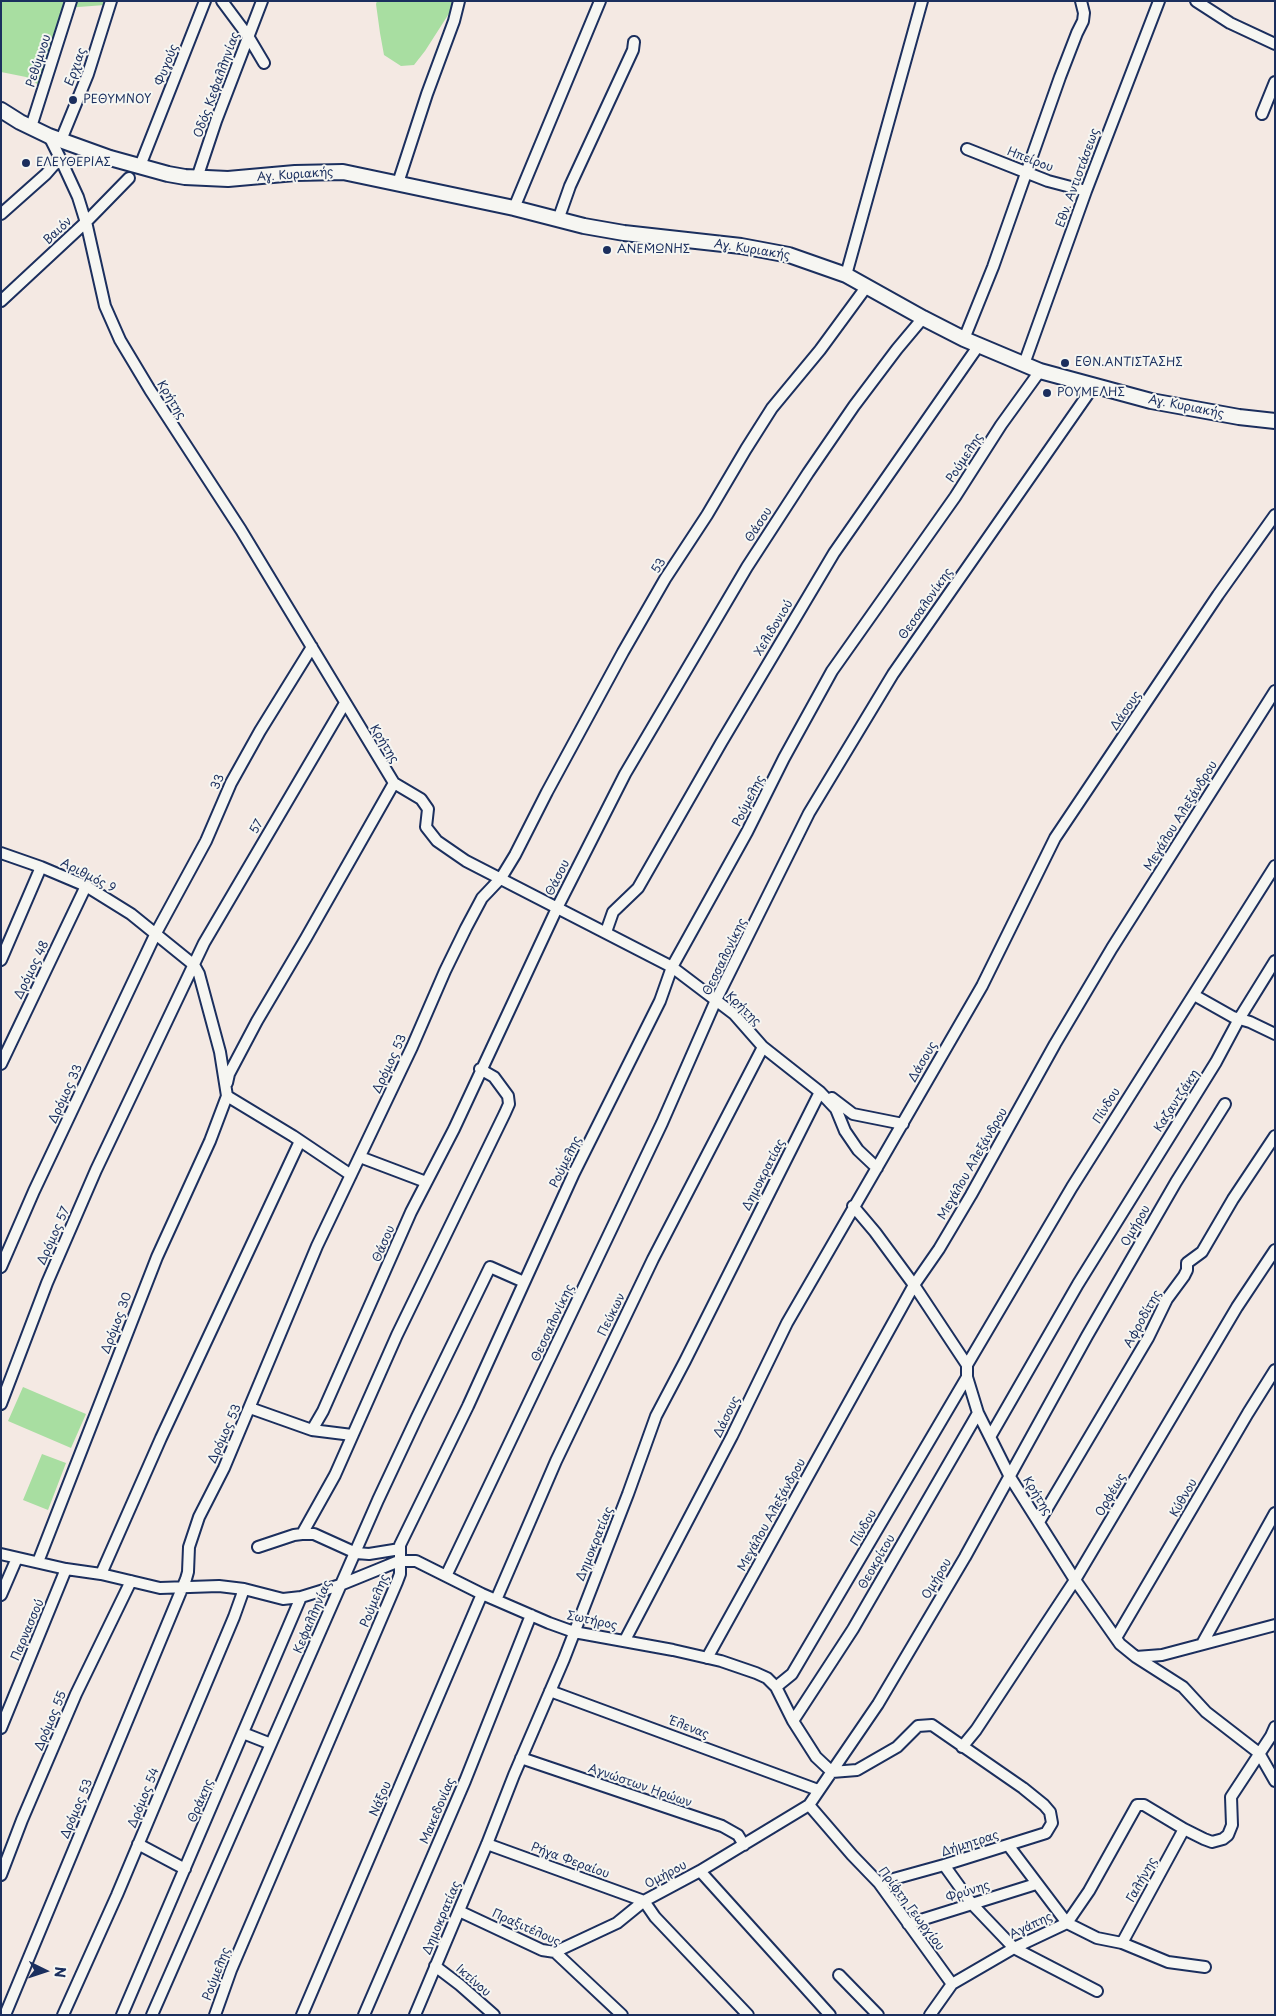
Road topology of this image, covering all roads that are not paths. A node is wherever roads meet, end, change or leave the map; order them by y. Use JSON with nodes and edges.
{"nodes":[{"id":1,"x":70,"y":1,"type":"edge"},
{"id":2,"x":111,"y":1,"type":"edge"},
{"id":3,"x":206,"y":1,"type":"edge"},
{"id":4,"x":222,"y":1,"type":"edge"},
{"id":5,"x":262,"y":1,"type":"edge"},
{"id":6,"x":459,"y":1,"type":"edge"},
{"id":7,"x":600,"y":1,"type":"edge"},
{"id":8,"x":922,"y":1,"type":"edge"},
{"id":9,"x":1081,"y":1,"type":"edge"},
{"id":10,"x":1159,"y":1,"type":"edge"},
{"id":11,"x":1196,"y":1,"type":"edge"},
{"id":12,"x":248,"y":36,"type":"junction"},
{"id":13,"x":634,"y":42,"type":"dead end"},
{"id":14,"x":1275,"y":44,"type":"edge"},
{"id":15,"x":264,"y":63,"type":"dead end"},
{"id":16,"x":1275,"y":82,"type":"edge"},
{"id":17,"x":1,"y":110,"type":"edge"},
{"id":18,"x":1262,"y":114,"type":"dead end"},
{"id":19,"x":31,"y":128,"type":"junction"},
{"id":20,"x":55,"y":138,"type":"junction"},
{"id":21,"x":967,"y":149,"type":"dead end"},
{"id":22,"x":60,"y":158,"type":"junction"},
{"id":23,"x":140,"y":166,"type":"junction"},
{"id":24,"x":1026,"y":172,"type":"junction"},
{"id":25,"x":129,"y":178,"type":"dead end"},
{"id":26,"x":197,"y":178,"type":"junction"},
{"id":27,"x":398,"y":183,"type":"junction"},
{"id":28,"x":1086,"y":190,"type":"junction"},
{"id":29,"x":514,"y":208,"type":"junction"},
{"id":30,"x":1,"y":214,"type":"edge"},
{"id":31,"x":558,"y":220,"type":"junction"},
{"id":32,"x":86,"y":222,"type":"junction"},
{"id":33,"x":846,"y":275,"type":"junction"},
{"id":34,"x":867,"y":286,"type":"junction"},
{"id":35,"x":1,"y":301,"type":"edge"},
{"id":36,"x":924,"y":318,"type":"junction"},
{"id":37,"x":964,"y":338,"type":"junction"},
{"id":38,"x":979,"y":345,"type":"junction"},
{"id":39,"x":1024,"y":364,"type":"junction"},
{"id":40,"x":1040,"y":371,"type":"junction"},
{"id":41,"x":1093,"y":387,"type":"junction"},
{"id":42,"x":1275,"y":421,"type":"edge"},
{"id":43,"x":1275,"y":515,"type":"edge"},
{"id":44,"x":312,"y":647,"type":"junction"},
{"id":45,"x":1275,"y":691,"type":"edge"},
{"id":46,"x":345,"y":703,"type":"junction"},
{"id":47,"x":394,"y":783,"type":"junction"},
{"id":48,"x":1,"y":853,"type":"edge"},
{"id":49,"x":1275,"y":866,"type":"edge"},
{"id":50,"x":41,"y":867,"type":"junction"},
{"id":51,"x":501,"y":878,"type":"junction"},
{"id":52,"x":86,"y":886,"type":"junction"},
{"id":53,"x":558,"y":906,"type":"junction"},
{"id":54,"x":606,"y":932,"type":"junction"},
{"id":55,"x":156,"y":933,"type":"junction"},
{"id":56,"x":1,"y":960,"type":"edge"},
{"id":57,"x":1275,"y":961,"type":"edge"},
{"id":58,"x":194,"y":965,"type":"junction"},
{"id":59,"x":672,"y":967,"type":"junction"},
{"id":60,"x":1194,"y":995,"type":"junction"},
{"id":61,"x":716,"y":1000,"type":"junction"},
{"id":62,"x":1239,"y":1019,"type":"junction"},
{"id":63,"x":1275,"y":1034,"type":"edge"},
{"id":64,"x":763,"y":1047,"type":"junction"},
{"id":65,"x":1,"y":1064,"type":"edge"},
{"id":66,"x":480,"y":1070,"type":"junction"},
{"id":67,"x":139,"y":1081,"type":"joint"},
{"id":68,"x":227,"y":1092,"type":"junction"},
{"id":69,"x":820,"y":1092,"type":"junction"},
{"id":70,"x":1224,"y":1104,"type":"dead end"},
{"id":71,"x":903,"y":1124,"type":"junction"},
{"id":72,"x":1275,"y":1136,"type":"edge"},
{"id":73,"x":300,"y":1141,"type":"junction"},
{"id":74,"x":360,"y":1157,"type":"junction"},
{"id":75,"x":877,"y":1168,"type":"junction"},
{"id":76,"x":351,"y":1175,"type":"junction"},
{"id":77,"x":426,"y":1182,"type":"junction"},
{"id":78,"x":853,"y":1206,"type":"junction"},
{"id":79,"x":1275,"y":1250,"type":"edge"},
{"id":80,"x":1,"y":1267,"type":"edge"},
{"id":81,"x":524,"y":1282,"type":"junction"},
{"id":82,"x":914,"y":1285,"type":"junction"},
{"id":83,"x":967,"y":1365,"type":"junction"},
{"id":84,"x":1275,"y":1370,"type":"edge"},
{"id":85,"x":968,"y":1377,"type":"junction"},
{"id":86,"x":1,"y":1404,"type":"edge"},
{"id":87,"x":250,"y":1408,"type":"junction"},
{"id":88,"x":978,"y":1413,"type":"junction"},
{"id":89,"x":312,"y":1430,"type":"junction"},
{"id":90,"x":352,"y":1435,"type":"junction"},
{"id":91,"x":990,"y":1437,"type":"junction"},
{"id":92,"x":1010,"y":1477,"type":"junction"},
{"id":93,"x":1275,"y":1513,"type":"edge"},
{"id":94,"x":1039,"y":1522,"type":"junction"},
{"id":95,"x":302,"y":1534,"type":"junction"},
{"id":96,"x":258,"y":1547,"type":"dead end"},
{"id":97,"x":400,"y":1549,"type":"junction"},
{"id":98,"x":356,"y":1553,"type":"junction"},
{"id":99,"x":1,"y":1554,"type":"edge"},
{"id":100,"x":17,"y":1558,"type":"junction"},
{"id":101,"x":399,"y":1561,"type":"junction"},
{"id":102,"x":38,"y":1562,"type":"junction"},
{"id":103,"x":66,"y":1569,"type":"junction"},
{"id":104,"x":101,"y":1574,"type":"junction"},
{"id":105,"x":446,"y":1576,"type":"junction"},
{"id":106,"x":1075,"y":1580,"type":"junction"},
{"id":107,"x":131,"y":1581,"type":"junction"},
{"id":108,"x":340,"y":1585,"type":"junction"},
{"id":109,"x":182,"y":1588,"type":"junction"},
{"id":110,"x":244,"y":1589,"type":"junction"},
{"id":111,"x":482,"y":1594,"type":"junction"},
{"id":112,"x":1,"y":1595,"type":"edge"},
{"id":113,"x":301,"y":1597,"type":"junction"},
{"id":114,"x":496,"y":1600,"type":"junction"},
{"id":115,"x":531,"y":1615,"type":"junction"},
{"id":116,"x":1275,"y":1625,"type":"edge"},
{"id":117,"x":574,"y":1632,"type":"junction"},
{"id":118,"x":1116,"y":1638,"type":"junction"},
{"id":119,"x":626,"y":1640,"type":"junction"},
{"id":120,"x":1202,"y":1644,"type":"junction"},
{"id":121,"x":1136,"y":1657,"type":"junction"},
{"id":122,"x":707,"y":1658,"type":"junction"},
{"id":123,"x":776,"y":1687,"type":"junction"},
{"id":124,"x":550,"y":1691,"type":"junction"},
{"id":125,"x":793,"y":1722,"type":"junction"},
{"id":126,"x":1,"y":1728,"type":"edge"},
{"id":127,"x":243,"y":1733,"type":"junction"},
{"id":128,"x":1273,"y":1733,"type":"edge"},
{"id":129,"x":271,"y":1744,"type":"junction"},
{"id":130,"x":962,"y":1747,"type":"junction"},
{"id":131,"x":1259,"y":1753,"type":"junction"},
{"id":132,"x":522,"y":1758,"type":"junction"},
{"id":133,"x":832,"y":1772,"type":"junction"},
{"id":134,"x":1275,"y":1781,"type":"edge"},
{"id":135,"x":818,"y":1790,"type":"junction"},
{"id":136,"x":809,"y":1804,"type":"junction"},
{"id":137,"x":1184,"y":1829,"type":"junction"},
{"id":138,"x":138,"y":1844,"type":"junction"},
{"id":139,"x":487,"y":1844,"type":"junction"},
{"id":140,"x":744,"y":1845,"type":"junction"},
{"id":141,"x":1008,"y":1845,"type":"junction"},
{"id":142,"x":944,"y":1866,"type":"junction"},
{"id":143,"x":185,"y":1869,"type":"junction"},
{"id":144,"x":700,"y":1872,"type":"junction"},
{"id":145,"x":1,"y":1875,"type":"edge"},
{"id":146,"x":880,"y":1883,"type":"junction"},
{"id":147,"x":1036,"y":1884,"type":"junction"},
{"id":148,"x":644,"y":1901,"type":"junction"},
{"id":149,"x":972,"y":1904,"type":"junction"},
{"id":150,"x":459,"y":1911,"type":"junction"},
{"id":151,"x":1067,"y":1923,"type":"junction"},
{"id":152,"x":908,"y":1924,"type":"junction"},
{"id":153,"x":1122,"y":1943,"type":"junction"},
{"id":154,"x":1014,"y":1948,"type":"junction"},
{"id":155,"x":555,"y":1952,"type":"junction"},
{"id":156,"x":435,"y":1966,"type":"junction"},
{"id":157,"x":1205,"y":1967,"type":"dead end"},
{"id":158,"x":838,"y":1975,"type":"dead end"},
{"id":159,"x":952,"y":1984,"type":"junction"},
{"id":160,"x":1096,"y":1991,"type":"dead end"},
{"id":161,"x":619,"y":2014,"type":"edge"},
{"id":162,"x":5,"y":2015,"type":"edge"},
{"id":163,"x":63,"y":2015,"type":"edge"},
{"id":164,"x":122,"y":2015,"type":"edge"},
{"id":165,"x":152,"y":2015,"type":"edge"},
{"id":166,"x":215,"y":2015,"type":"edge"},
{"id":167,"x":302,"y":2015,"type":"edge"},
{"id":168,"x":364,"y":2015,"type":"edge"},
{"id":169,"x":415,"y":2015,"type":"edge"},
{"id":170,"x":494,"y":2015,"type":"edge"},
{"id":171,"x":748,"y":2015,"type":"edge"},
{"id":172,"x":830,"y":2015,"type":"edge"},
{"id":173,"x":878,"y":2015,"type":"edge"},
{"id":174,"x":930,"y":2015,"type":"edge"}],
"edges":[{"from":1,"to":19,"type":"street","name":"Ρεθύμνου"},
{"from":2,"to":20,"type":"street","name":"Ερχιας"},
{"from":3,"to":23,"type":"street","name":"Φυγούς"},
{"from":4,"to":12,"type":"street"},
{"from":5,"to":12,"type":"street","name":"Οδός Κεφαλληνίας"},
{"from":6,"to":27,"type":"street"},
{"from":7,"to":29,"type":"street"},
{"from":8,"to":33,"type":"street"},
{"from":9,"to":24,"type":"street"},
{"from":10,"to":28,"type":"street","name":"Εθν. Αντιστάσεως"},
{"from":11,"to":14,"type":"street"},
{"from":12,"to":15,"type":"street"},
{"from":12,"to":26,"type":"street","name":"Οδός Κεφαλληνίας"},
{"from":13,"to":31,"type":"street"},
{"from":16,"to":18,"type":"street"},
{"from":17,"to":19,"type":"street","name":"Αγ. Κυριακής"},
{"from":19,"to":20,"type":"street","name":"Αγ. Κυριακής"},
{"from":20,"to":22,"type":"street","name":"Κρήτης"},
{"from":20,"to":23,"type":"street","name":"Αγ. Κυριακής"},
{"from":21,"to":24,"type":"street","name":"Ηπείρου"},
{"from":22,"to":30,"type":"street"},
{"from":22,"to":32,"type":"street","name":"Κρήτης"},
{"from":23,"to":26,"type":"street","name":"Αγ. Κυριακής"},
{"from":24,"to":28,"type":"street","name":"Ηπείρου"},
{"from":24,"to":37,"type":"street"},
{"from":25,"to":32,"type":"street","name":"Βαιόν"},
{"from":26,"to":27,"type":"street","name":"Αγ. Κυριακής"},
{"from":27,"to":29,"type":"street","name":"Αγ. Κυριακής"},
{"from":28,"to":39,"type":"street","name":"Εθν. Αντιστάσεως"},
{"from":29,"to":31,"type":"street","name":"Αγ. Κυριακής"},
{"from":31,"to":33,"type":"street","name":"Αγ. Κυριακής"},
{"from":32,"to":35,"type":"street","name":"Βαιόν"},
{"from":32,"to":44,"type":"street","name":"Κρήτης"},
{"from":33,"to":34,"type":"street","name":"Αγ. Κυριακής"},
{"from":34,"to":36,"type":"street","name":"Αγ. Κυριακής"},
{"from":34,"to":51,"type":"street","name":"53"},
{"from":36,"to":37,"type":"street","name":"Αγ. Κυριακής"},
{"from":36,"to":53,"type":"street","name":"Θάσου"},
{"from":37,"to":38,"type":"street","name":"Αγ. Κυριακής"},
{"from":38,"to":39,"type":"street","name":"Αγ. Κυριακής"},
{"from":38,"to":54,"type":"street","name":"Χελιδονιού"},
{"from":39,"to":40,"type":"street","name":"Αγ. Κυριακής"},
{"from":40,"to":41,"type":"street","name":"Αγ. Κυριακής"},
{"from":40,"to":59,"type":"street","name":"Ρούμελης"},
{"from":41,"to":42,"type":"street","name":"Αγ. Κυριακής"},
{"from":41,"to":61,"type":"street","name":"Θεσσαλονίκης"},
{"from":43,"to":71,"type":"street","name":"Δάσους"},
{"from":44,"to":46,"type":"street","name":"Κρήτης"},
{"from":44,"to":55,"type":"street","name":"33"},
{"from":45,"to":82,"type":"street","name":"Μεγάλου Αλεξάνδρου"},
{"from":46,"to":47,"type":"street","name":"Κρήτης"},
{"from":46,"to":58,"type":"street","name":"57"},
{"from":47,"to":51,"type":"street","name":"Κρήτης"},
{"from":47,"to":68,"type":"street","name":"Δρόμος 30"},
{"from":48,"to":50,"type":"street","name":"Αριθμός 9"},
{"from":49,"to":60,"type":"street","name":"Πίνδου"},
{"from":50,"to":52,"type":"street","name":"Αριθμός 9"},
{"from":50,"to":56,"type":"street"},
{"from":51,"to":53,"type":"street","name":"Κρήτης"},
{"from":51,"to":74,"type":"street","name":"Δρόμος 53"},
{"from":52,"to":55,"type":"street","name":"Αριθμός 9"},
{"from":52,"to":65,"type":"street","name":"Δρόμος 48"},
{"from":53,"to":54,"type":"street","name":"Κρήτης"},
{"from":53,"to":66,"type":"street","name":"Θάσου"},
{"from":54,"to":59,"type":"street","name":"Κρήτης"},
{"from":55,"to":58,"type":"street","name":"Αριθμός 9"},
{"from":55,"to":80,"type":"street","name":"Δρόμος 33"},
{"from":57,"to":62,"type":"street","name":"Καζαντζάκη"},
{"from":58,"to":67,"type":"street","name":"57"},
{"from":58,"to":68,"type":"street"},
{"from":59,"to":61,"type":"street","name":"Κρήτης"},
{"from":59,"to":81,"type":"street","name":"Ρούμελης"},
{"from":60,"to":62,"type":"street"},
{"from":60,"to":83,"type":"street","name":"Πίνδου"},
{"from":61,"to":64,"type":"street","name":"Κρήτης"},
{"from":61,"to":105,"type":"street","name":"Θεσσαλονίκης"},
{"from":62,"to":63,"type":"street"},
{"from":62,"to":91,"type":"street","name":"Καζαντζάκη"},
{"from":64,"to":69,"type":"street","name":"Κρήτης"},
{"from":64,"to":114,"type":"street","name":"Πεύκων"},
{"from":66,"to":77,"type":"street","name":"Θάσου"},
{"from":66,"to":90,"type":"street"},
{"from":67,"to":86,"type":"street","name":"Δρόμος 57"},
{"from":68,"to":73,"type":"street"},
{"from":68,"to":102,"type":"street","name":"Δρόμος 30"},
{"from":69,"to":71,"type":"street"},
{"from":69,"to":75,"type":"street","name":"Κρήτης"},
{"from":69,"to":117,"type":"street","name":"Δημοκρατίας"},
{"from":70,"to":92,"type":"street","name":"Ομήρου"},
{"from":71,"to":75,"type":"street","name":"Δάσους"},
{"from":72,"to":94,"type":"street","name":"Αφροδίτης"},
{"from":73,"to":76,"type":"street"},
{"from":73,"to":104,"type":"street"},
{"from":74,"to":76,"type":"street","name":"Δρόμος 53"},
{"from":74,"to":77,"type":"street"},
{"from":75,"to":78,"type":"street","name":"Δάσους"},
{"from":76,"to":87,"type":"street","name":"Δρόμος 53"},
{"from":77,"to":89,"type":"street","name":"Θάσου"},
{"from":78,"to":82,"type":"street","name":"Κρήτης"},
{"from":78,"to":119,"type":"street","name":"Δάσους"},
{"from":79,"to":106,"type":"street","name":"Ορφέως"},
{"from":81,"to":97,"type":"street","name":"Ρούμελης"},
{"from":81,"to":98,"type":"street","name":"Κεφαλληνίας"},
{"from":82,"to":83,"type":"street","name":"Κρήτης"},
{"from":82,"to":122,"type":"street","name":"Μεγάλου Αλεξάνδρου"},
{"from":83,"to":85,"type":"street","name":"Κρήτης"},
{"from":84,"to":118,"type":"street","name":"Κύθνου"},
{"from":85,"to":88,"type":"street","name":"Κρήτης"},
{"from":85,"to":123,"type":"street","name":"Πίνδου"},
{"from":87,"to":89,"type":"street"},
{"from":87,"to":109,"type":"street","name":"Δρόμος 53"},
{"from":88,"to":91,"type":"street","name":"Κρήτης"},
{"from":88,"to":125,"type":"street","name":"Θεοκρίτου"},
{"from":89,"to":90,"type":"street"},
{"from":90,"to":95,"type":"street"},
{"from":91,"to":92,"type":"street","name":"Κρήτης"},
{"from":92,"to":94,"type":"street","name":"Κρήτης"},
{"from":92,"to":133,"type":"street","name":"Ομήρου"},
{"from":93,"to":120,"type":"street"},
{"from":94,"to":106,"type":"street","name":"Κρήτης"},
{"from":95,"to":96,"type":"street"},
{"from":95,"to":98,"type":"street"},
{"from":97,"to":98,"type":"street"},
{"from":97,"to":101,"type":"street","name":"Ρούμελης"},
{"from":98,"to":108,"type":"street","name":"Κεφαλληνίας"},
{"from":99,"to":100,"type":"street"},
{"from":100,"to":102,"type":"street"},
{"from":100,"to":112,"type":"street"},
{"from":101,"to":105,"type":"street","name":"Σωτήρος"},
{"from":101,"to":108,"type":"street"},
{"from":101,"to":166,"type":"street","name":"Ρούμελης"},
{"from":102,"to":103,"type":"street"},
{"from":103,"to":104,"type":"street"},
{"from":103,"to":126,"type":"street","name":"Παρνασσού"},
{"from":104,"to":107,"type":"street"},
{"from":105,"to":111,"type":"street","name":"Σωτήρος"},
{"from":106,"to":118,"type":"street","name":"Κρήτης"},
{"from":106,"to":130,"type":"street","name":"Ορφέως"},
{"from":107,"to":109,"type":"street"},
{"from":107,"to":145,"type":"street","name":"Δρόμος 55"},
{"from":108,"to":113,"type":"street"},
{"from":108,"to":129,"type":"street","name":"Κεφαλληνίας"},
{"from":109,"to":110,"type":"street"},
{"from":109,"to":162,"type":"street","name":"Δρόμος 53"},
{"from":110,"to":113,"type":"street"},
{"from":110,"to":138,"type":"street","name":"Δρόμος 54"},
{"from":111,"to":114,"type":"street","name":"Σωτήρος"},
{"from":111,"to":167,"type":"street","name":"Νάξου"},
{"from":113,"to":127,"type":"street","name":"Θράκης"},
{"from":114,"to":115,"type":"street","name":"Σωτήρος"},
{"from":115,"to":117,"type":"street","name":"Σωτήρος"},
{"from":115,"to":168,"type":"street","name":"Μακεδονίας"},
{"from":116,"to":120,"type":"street"},
{"from":117,"to":119,"type":"street","name":"Σωτήρος"},
{"from":117,"to":124,"type":"street","name":"Δημοκρατίας"},
{"from":118,"to":121,"type":"street","name":"Κρήτης"},
{"from":119,"to":122,"type":"street","name":"Σωτήρος"},
{"from":120,"to":121,"type":"street"},
{"from":121,"to":131,"type":"street","name":"Κρήτης"},
{"from":122,"to":123,"type":"street","name":"Σωτήρος"},
{"from":123,"to":125,"type":"street","name":"Σωτήρος"},
{"from":124,"to":132,"type":"street","name":"Δημοκρατίας"},
{"from":124,"to":135,"type":"street","name":"Έλενας"},
{"from":125,"to":133,"type":"street","name":"Σωτήρος"},
{"from":127,"to":129,"type":"street"},
{"from":127,"to":143,"type":"street","name":"Θράκης"},
{"from":128,"to":131,"type":"street"},
{"from":129,"to":165,"type":"street","name":"Κεφαλληνίας"},
{"from":130,"to":133,"type":"street"},
{"from":130,"to":141,"type":"street","name":"Δήμητρας"},
{"from":131,"to":134,"type":"street"},
{"from":131,"to":137,"type":"street"},
{"from":132,"to":139,"type":"street","name":"Δημοκρατίας"},
{"from":132,"to":140,"type":"street","name":"Αγνώστων Ηρώων"},
{"from":133,"to":135,"type":"street","name":"Ομήρου"},
{"from":135,"to":136,"type":"street","name":"Ομήρου"},
{"from":136,"to":140,"type":"street","name":"Ομήρου"},
{"from":136,"to":146,"type":"street","name":"Πρίφτη Γεωργίου"},
{"from":137,"to":151,"type":"street","name":"Αγάπης"},
{"from":137,"to":153,"type":"street","name":"Γαλήνης"},
{"from":138,"to":143,"type":"street"},
{"from":138,"to":163,"type":"street","name":"Δρόμος 54"},
{"from":139,"to":148,"type":"street","name":"Ρήγα Φεραίου"},
{"from":139,"to":150,"type":"street","name":"Δημοκρατίας"},
{"from":140,"to":144,"type":"street","name":"Ομήρου"},
{"from":141,"to":142,"type":"street","name":"Δήμητρας"},
{"from":141,"to":147,"type":"street"},
{"from":142,"to":146,"type":"street","name":"Δήμητρας"},
{"from":142,"to":149,"type":"street"},
{"from":143,"to":164,"type":"street","name":"Θράκης"},
{"from":144,"to":148,"type":"street","name":"Ομήρου"},
{"from":144,"to":172,"type":"street"},
{"from":146,"to":152,"type":"street","name":"Πρίφτη Γεωργίου"},
{"from":147,"to":149,"type":"street","name":"Φρύνης"},
{"from":147,"to":151,"type":"street"},
{"from":148,"to":155,"type":"street","name":"Ομήρου"},
{"from":148,"to":171,"type":"street"},
{"from":149,"to":152,"type":"street","name":"Φρύνης"},
{"from":149,"to":154,"type":"street"},
{"from":150,"to":155,"type":"street","name":"Πραξιτέλους"},
{"from":150,"to":156,"type":"street","name":"Δημοκρατίας"},
{"from":151,"to":153,"type":"street"},
{"from":151,"to":154,"type":"street","name":"Αγάπης"},
{"from":152,"to":159,"type":"street","name":"Πρίφτη Γεωργίου"},
{"from":153,"to":157,"type":"street"},
{"from":154,"to":159,"type":"street","name":"Αγάπης"},
{"from":154,"to":160,"type":"street"},
{"from":155,"to":161,"type":"street","name":"Πραξιτέλους"},
{"from":156,"to":169,"type":"street","name":"Δημοκρατίας"},
{"from":156,"to":170,"type":"street","name":"Ικτίνου"},
{"from":158,"to":173,"type":"street"},
{"from":159,"to":174,"type":"street","name":"Αγάπης"}]}
